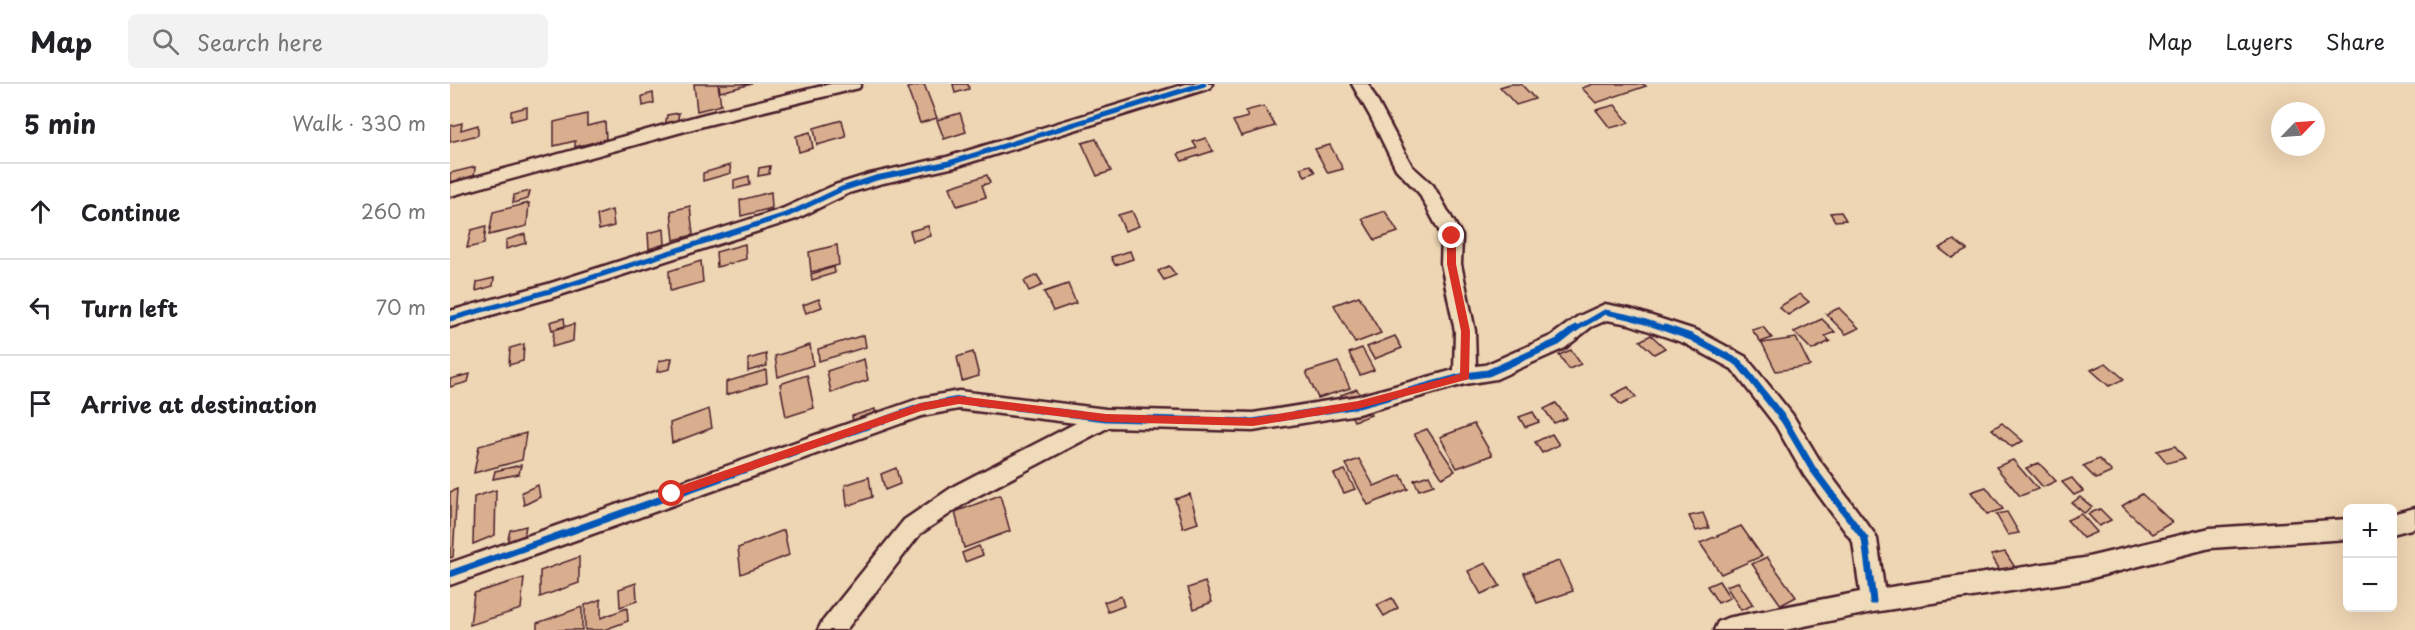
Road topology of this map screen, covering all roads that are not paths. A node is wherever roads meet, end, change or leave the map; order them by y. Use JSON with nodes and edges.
{"nodes":[{"id":1,"x":853,"y":84,"type":"edge"},
{"id":2,"x":1204,"y":84,"type":"edge"},
{"id":3,"x":1360,"y":84,"type":"edge"},
{"id":4,"x":835,"y":87,"type":"edge"},
{"id":5,"x":450,"y":190,"type":"edge"},
{"id":6,"x":450,"y":319,"type":"edge"},
{"id":7,"x":1465,"y":376,"type":"junction"},
{"id":8,"x":1106,"y":418,"type":"junction"},
{"id":9,"x":2415,"y":518,"type":"edge"},
{"id":10,"x":2397,"y":523,"type":"edge"},
{"id":11,"x":2343,"y":529,"type":"edge"},
{"id":12,"x":450,"y":574,"type":"edge"},
{"id":13,"x":1873,"y":601,"type":"junction"},
{"id":14,"x":1762,"y":627,"type":"edge"},
{"id":15,"x":831,"y":630,"type":"edge"},
{"id":16,"x":1727,"y":630,"type":"edge"}],
"edges":[{"from":1,"to":4,"type":"street"},
{"from":2,"to":6,"type":"street"},
{"from":3,"to":7,"type":"street"},
{"from":4,"to":5,"type":"street"},
{"from":7,"to":8,"type":"street"},
{"from":7,"to":13,"type":"street"},
{"from":8,"to":12,"type":"street"},
{"from":8,"to":15,"type":"street"},
{"from":9,"to":10,"type":"street"},
{"from":11,"to":13,"type":"street"},
{"from":13,"to":14,"type":"street"},
{"from":14,"to":16,"type":"street"}]}
